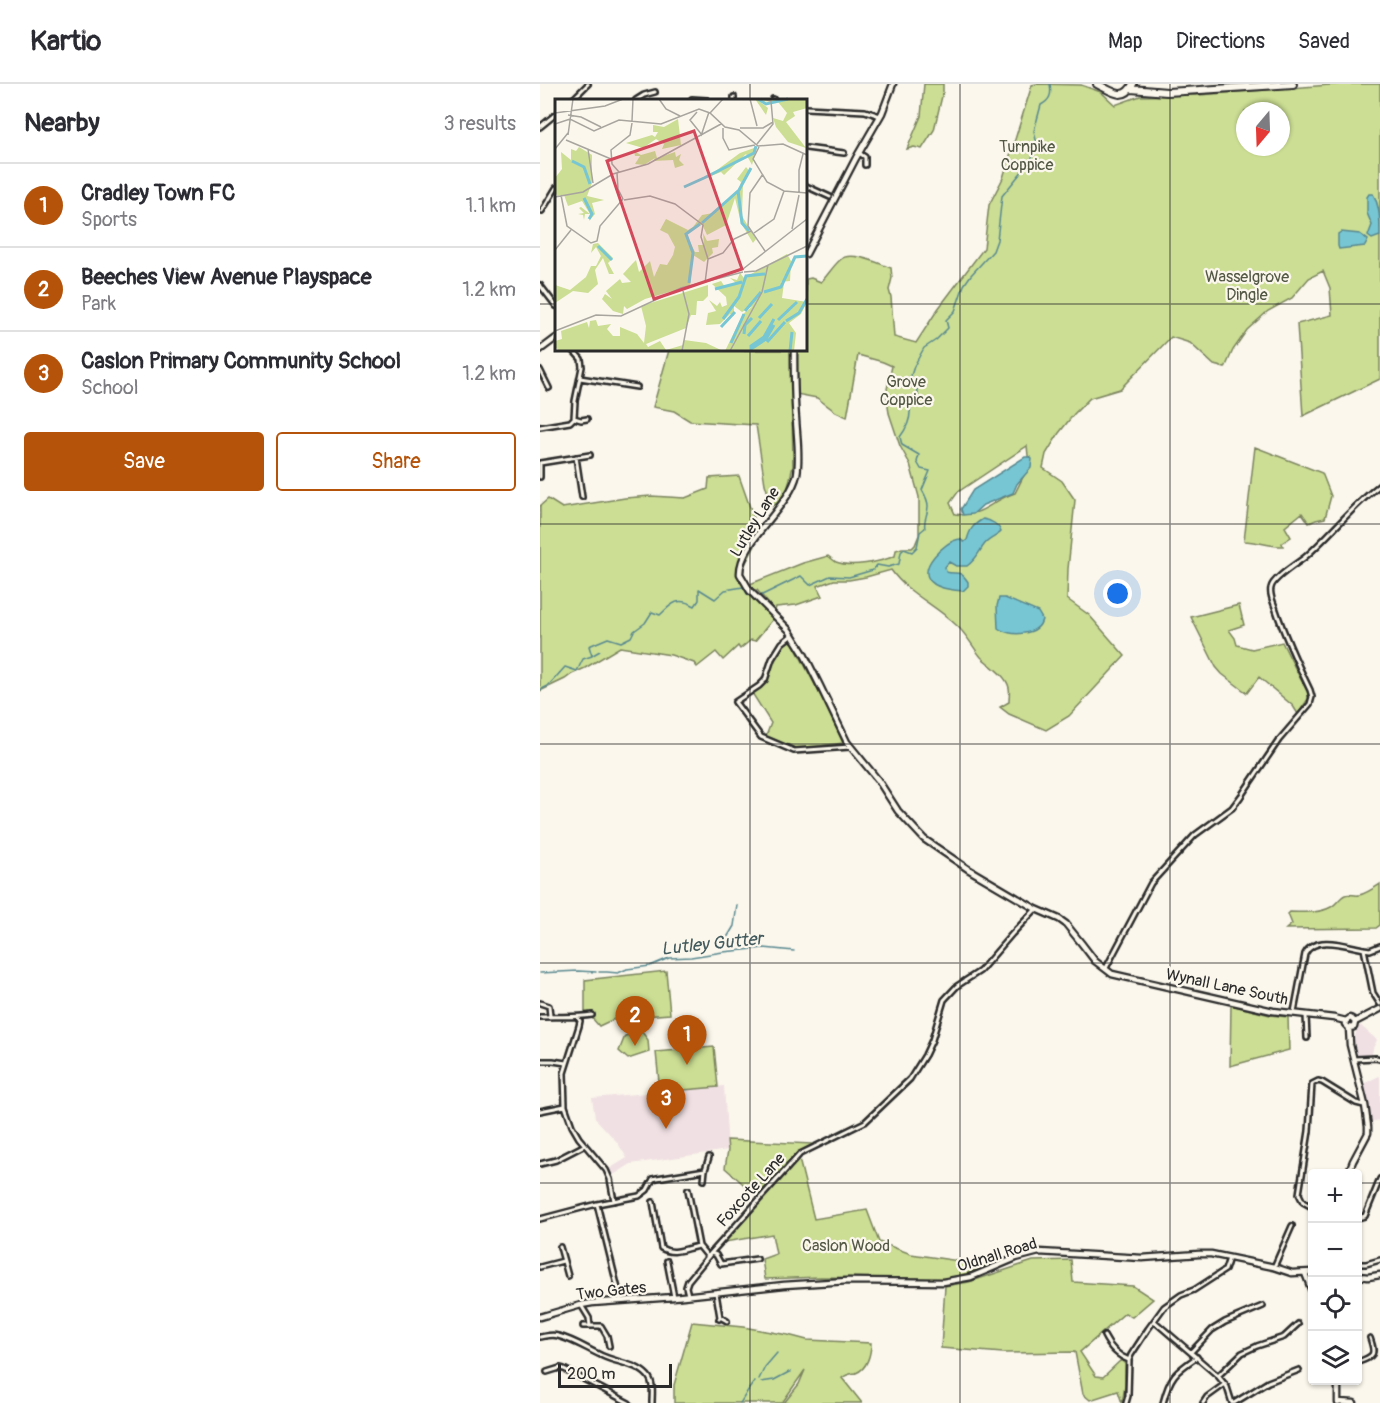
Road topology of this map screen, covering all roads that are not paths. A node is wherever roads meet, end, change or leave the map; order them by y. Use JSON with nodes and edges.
{"nodes":[{"id":1,"x":588,"y":84,"type":"edge"},
{"id":2,"x":893,"y":84,"type":"edge"},
{"id":3,"x":1097,"y":84,"type":"edge"},
{"id":4,"x":1293,"y":84,"type":"edge"},
{"id":5,"x":1132,"y":86,"type":"edge"},
{"id":6,"x":1106,"y":87,"type":"edge"},
{"id":7,"x":655,"y":92,"type":"dead end"},
{"id":8,"x":651,"y":93,"type":"junction"},
{"id":9,"x":574,"y":99,"type":"edge"},
{"id":10,"x":638,"y":99,"type":"edge"},
{"id":11,"x":652,"y":99,"type":"edge"},
{"id":12,"x":807,"y":108,"type":"edge"},
{"id":13,"x":555,"y":115,"type":"edge"},
{"id":14,"x":880,"y":116,"type":"junction"},
{"id":15,"x":540,"y":127,"type":"edge"},
{"id":16,"x":807,"y":148,"type":"edge"},
{"id":17,"x":844,"y":153,"type":"dead end"},
{"id":18,"x":859,"y":153,"type":"junction"},
{"id":19,"x":865,"y":165,"type":"dead end"},
{"id":20,"x":807,"y":186,"type":"edge"},
{"id":21,"x":555,"y":190,"type":"edge"},
{"id":22,"x":830,"y":197,"type":"dead end"},
{"id":23,"x":542,"y":211,"type":"dead end"},
{"id":24,"x":807,"y":252,"type":"edge"},
{"id":25,"x":540,"y":285,"type":"edge"},
{"id":26,"x":555,"y":305,"type":"edge"},
{"id":27,"x":555,"y":339,"type":"edge"},
{"id":28,"x":541,"y":349,"type":"edge"},
{"id":29,"x":574,"y":351,"type":"edge"},
{"id":30,"x":794,"y":351,"type":"edge"},
{"id":31,"x":540,"y":370,"type":"edge"},
{"id":32,"x":580,"y":378,"type":"junction"},
{"id":33,"x":637,"y":387,"type":"dead end"},
{"id":34,"x":549,"y":388,"type":"dead end"},
{"id":35,"x":574,"y":418,"type":"junction"},
{"id":36,"x":587,"y":419,"type":"dead end"},
{"id":37,"x":540,"y":427,"type":"edge"},
{"id":38,"x":590,"y":455,"type":"dead end"},
{"id":39,"x":576,"y":457,"type":"junction"},
{"id":40,"x":540,"y":464,"type":"edge"},
{"id":41,"x":540,"y":477,"type":"edge"},
{"id":42,"x":1380,"y":485,"type":"edge"},
{"id":43,"x":581,"y":490,"type":"junction"},
{"id":44,"x":573,"y":491,"type":"dead end"},
{"id":45,"x":582,"y":496,"type":"dead end"},
{"id":46,"x":792,"y":635,"type":"junction"},
{"id":47,"x":850,"y":747,"type":"junction"},
{"id":48,"x":1036,"y":909,"type":"junction"},
{"id":49,"x":1380,"y":946,"type":"edge"},
{"id":50,"x":1364,"y":949,"type":"junction"},
{"id":51,"x":1105,"y":970,"type":"junction"},
{"id":52,"x":540,"y":1003,"type":"edge"},
{"id":53,"x":1380,"y":1007,"type":"edge"},
{"id":54,"x":1294,"y":1014,"type":"junction"},
{"id":55,"x":592,"y":1015,"type":"dead end"},
{"id":56,"x":1306,"y":1015,"type":"junction"},
{"id":57,"x":540,"y":1017,"type":"edge"},
{"id":58,"x":550,"y":1017,"type":"junction"},
{"id":59,"x":578,"y":1017,"type":"junction"},
{"id":60,"x":1346,"y":1021,"type":"junction"},
{"id":61,"x":1355,"y":1022,"type":"junction"},
{"id":62,"x":1349,"y":1028,"type":"junction"},
{"id":63,"x":1314,"y":1035,"type":"dead end"},
{"id":64,"x":1354,"y":1059,"type":"junction"},
{"id":65,"x":1380,"y":1059,"type":"edge"},
{"id":66,"x":540,"y":1061,"type":"edge"},
{"id":67,"x":566,"y":1063,"type":"junction"},
{"id":68,"x":565,"y":1106,"type":"junction"},
{"id":69,"x":1365,"y":1106,"type":"junction"},
{"id":70,"x":540,"y":1111,"type":"edge"},
{"id":71,"x":586,"y":1145,"type":"junction"},
{"id":72,"x":709,"y":1157,"type":"dead end"},
{"id":73,"x":540,"y":1164,"type":"edge"},
{"id":74,"x":1350,"y":1169,"type":"edge"},
{"id":75,"x":705,"y":1170,"type":"junction"},
{"id":76,"x":1380,"y":1179,"type":"edge"},
{"id":77,"x":704,"y":1180,"type":"dead end"},
{"id":78,"x":688,"y":1190,"type":"dead end"},
{"id":79,"x":614,"y":1201,"type":"junction"},
{"id":80,"x":653,"y":1202,"type":"dead end"},
{"id":81,"x":597,"y":1204,"type":"junction"},
{"id":82,"x":1308,"y":1204,"type":"edge"},
{"id":83,"x":655,"y":1215,"type":"junction"},
{"id":84,"x":649,"y":1216,"type":"dead end"},
{"id":85,"x":1362,"y":1217,"type":"edge"},
{"id":86,"x":540,"y":1219,"type":"edge"},
{"id":87,"x":1290,"y":1228,"type":"dead end"},
{"id":88,"x":699,"y":1246,"type":"junction"},
{"id":89,"x":560,"y":1247,"type":"dead end"},
{"id":90,"x":711,"y":1253,"type":"junction"},
{"id":91,"x":708,"y":1257,"type":"junction"},
{"id":92,"x":1229,"y":1258,"type":"junction"},
{"id":93,"x":757,"y":1259,"type":"dead end"},
{"id":94,"x":1380,"y":1260,"type":"edge"},
{"id":95,"x":564,"y":1261,"type":"junction"},
{"id":96,"x":667,"y":1261,"type":"dead end"},
{"id":97,"x":1362,"y":1264,"type":"edge"},
{"id":98,"x":540,"y":1267,"type":"edge"},
{"id":99,"x":1274,"y":1267,"type":"junction"},
{"id":100,"x":1305,"y":1273,"type":"junction"},
{"id":101,"x":1308,"y":1273,"type":"edge"},
{"id":102,"x":1380,"y":1275,"type":"edge"},
{"id":103,"x":568,"y":1276,"type":"dead end"},
{"id":104,"x":1362,"y":1276,"type":"edge"},
{"id":105,"x":1308,"y":1281,"type":"edge"},
{"id":106,"x":716,"y":1293,"type":"junction"},
{"id":107,"x":687,"y":1295,"type":"junction"},
{"id":108,"x":674,"y":1297,"type":"junction"},
{"id":109,"x":621,"y":1301,"type":"junction"},
{"id":110,"x":581,"y":1305,"type":"junction"},
{"id":111,"x":1260,"y":1306,"type":"dead end"},
{"id":112,"x":540,"y":1317,"type":"edge"},
{"id":113,"x":727,"y":1321,"type":"dead end"},
{"id":114,"x":1154,"y":1321,"type":"junction"},
{"id":115,"x":583,"y":1326,"type":"dead end"},
{"id":116,"x":590,"y":1326,"type":"junction"},
{"id":117,"x":1297,"y":1327,"type":"dead end"},
{"id":118,"x":540,"y":1337,"type":"edge"},
{"id":119,"x":1370,"y":1338,"type":"dead end"},
{"id":120,"x":1104,"y":1339,"type":"dead end"},
{"id":121,"x":609,"y":1346,"type":"dead end"},
{"id":122,"x":1191,"y":1352,"type":"junction"},
{"id":123,"x":1197,"y":1357,"type":"junction"},
{"id":124,"x":1129,"y":1360,"type":"junction"},
{"id":125,"x":1362,"y":1360,"type":"edge"},
{"id":126,"x":547,"y":1372,"type":"dead end"},
{"id":127,"x":1296,"y":1372,"type":"dead end"},
{"id":128,"x":1218,"y":1376,"type":"junction"},
{"id":129,"x":1224,"y":1384,"type":"junction"},
{"id":130,"x":1338,"y":1385,"type":"edge"},
{"id":131,"x":628,"y":1403,"type":"edge"},
{"id":132,"x":652,"y":1403,"type":"edge"},
{"id":133,"x":1126,"y":1403,"type":"edge"},
{"id":134,"x":1163,"y":1403,"type":"edge"},
{"id":135,"x":1203,"y":1403,"type":"edge"},
{"id":136,"x":1233,"y":1403,"type":"edge"},
{"id":137,"x":1338,"y":1403,"type":"edge"},
{"id":138,"x":1354,"y":1403,"type":"edge"}],
"edges":[{"from":1,"to":9,"type":"street"},
{"from":2,"to":14,"type":"street"},
{"from":3,"to":6,"type":"highway"},
{"from":4,"to":5,"type":"highway"},
{"from":5,"to":6,"type":"highway"},
{"from":7,"to":8,"type":"street"},
{"from":8,"to":10,"type":"street"},
{"from":8,"to":11,"type":"street"},
{"from":12,"to":14,"type":"street"},
{"from":13,"to":15,"type":"street"},
{"from":14,"to":18,"type":"street"},
{"from":16,"to":17,"type":"street"},
{"from":18,"to":19,"type":"street"},
{"from":18,"to":24,"type":"street"},
{"from":20,"to":22,"type":"street"},
{"from":21,"to":23,"type":"street"},
{"from":25,"to":26,"type":"street"},
{"from":27,"to":28,"type":"street"},
{"from":29,"to":32,"type":"street"},
{"from":30,"to":46,"type":"street","name":"Lutley Lane"},
{"from":31,"to":34,"type":"street"},
{"from":32,"to":33,"type":"street"},
{"from":32,"to":35,"type":"street"},
{"from":35,"to":36,"type":"street"},
{"from":35,"to":37,"type":"street"},
{"from":38,"to":39,"type":"street"},
{"from":39,"to":40,"type":"street"},
{"from":39,"to":43,"type":"street"},
{"from":40,"to":41,"type":"street"},
{"from":42,"to":51,"type":"street"},
{"from":43,"to":44,"type":"street"},
{"from":43,"to":45,"type":"street"},
{"from":46,"to":47,"type":"street"},
{"from":46,"to":47,"type":"street"},
{"from":47,"to":48,"type":"street"},
{"from":48,"to":51,"type":"street"},
{"from":48,"to":90,"type":"street","name":"Foxcote Lane"},
{"from":49,"to":50,"type":"street"},
{"from":50,"to":53,"type":"street"},
{"from":50,"to":54,"type":"street"},
{"from":51,"to":54,"type":"street","name":"Wynall Lane South"},
{"from":52,"to":58,"type":"street"},
{"from":53,"to":61,"type":"street"},
{"from":54,"to":56,"type":"street","name":"Wynall Lane South"},
{"from":55,"to":59,"type":"street"},
{"from":56,"to":60,"type":"street","name":"Wynall Lane South"},
{"from":56,"to":63,"type":"street"},
{"from":57,"to":58,"type":"street"},
{"from":58,"to":59,"type":"street"},
{"from":59,"to":67,"type":"street"},
{"from":60,"to":61,"type":"street"},
{"from":60,"to":62,"type":"street"},
{"from":61,"to":62,"type":"street"},
{"from":62,"to":64,"type":"street"},
{"from":64,"to":65,"type":"street"},
{"from":64,"to":69,"type":"street"},
{"from":66,"to":67,"type":"street"},
{"from":67,"to":68,"type":"street"},
{"from":68,"to":70,"type":"street"},
{"from":68,"to":71,"type":"street"},
{"from":69,"to":74,"type":"street"},
{"from":69,"to":82,"type":"street"},
{"from":71,"to":73,"type":"street"},
{"from":71,"to":79,"type":"street"},
{"from":72,"to":75,"type":"street"},
{"from":75,"to":77,"type":"street"},
{"from":75,"to":79,"type":"street"},
{"from":76,"to":85,"type":"street"},
{"from":78,"to":88,"type":"street"},
{"from":79,"to":81,"type":"street"},
{"from":80,"to":83,"type":"street"},
{"from":81,"to":86,"type":"street"},
{"from":81,"to":109,"type":"street"},
{"from":83,"to":84,"type":"street"},
{"from":83,"to":88,"type":"street"},
{"from":87,"to":99,"type":"street"},
{"from":88,"to":91,"type":"street"},
{"from":89,"to":95,"type":"street"},
{"from":90,"to":91,"type":"street","name":"Foxcote Lane"},
{"from":90,"to":93,"type":"street"},
{"from":91,"to":107,"type":"street","name":"Foxcote Lane"},
{"from":92,"to":99,"type":"street","name":"Oldnall Road"},
{"from":92,"to":106,"type":"street","name":"Oldnall Road"},
{"from":92,"to":114,"type":"street"},
{"from":94,"to":97,"type":"street"},
{"from":95,"to":98,"type":"street"},
{"from":95,"to":103,"type":"street"},
{"from":96,"to":108,"type":"street"},
{"from":99,"to":100,"type":"street","name":"Oldnall Road"},
{"from":100,"to":101,"type":"street","name":"Oldnall Road"},
{"from":100,"to":105,"type":"street"},
{"from":102,"to":104,"type":"street"},
{"from":106,"to":107,"type":"street","name":"Oldnall Road"},
{"from":106,"to":113,"type":"street"},
{"from":107,"to":108,"type":"street","name":"Two Gates"},
{"from":108,"to":109,"type":"street","name":"Two Gates"},
{"from":109,"to":110,"type":"street","name":"Two Gates"},
{"from":110,"to":112,"type":"street","name":"Two Gates"},
{"from":110,"to":116,"type":"street"},
{"from":111,"to":122,"type":"street"},
{"from":114,"to":122,"type":"street"},
{"from":114,"to":124,"type":"street"},
{"from":115,"to":116,"type":"street"},
{"from":116,"to":121,"type":"street"},
{"from":117,"to":128,"type":"street"},
{"from":118,"to":132,"type":"street"},
{"from":119,"to":125,"type":"street"},
{"from":120,"to":124,"type":"street"},
{"from":122,"to":123,"type":"street"},
{"from":123,"to":128,"type":"street"},
{"from":123,"to":134,"type":"street"},
{"from":124,"to":133,"type":"street"},
{"from":126,"to":131,"type":"street"},
{"from":127,"to":136,"type":"street"},
{"from":128,"to":129,"type":"street"},
{"from":129,"to":135,"type":"street"},
{"from":129,"to":136,"type":"street"},
{"from":130,"to":137,"type":"street"},
{"from":137,"to":138,"type":"street"}]}
